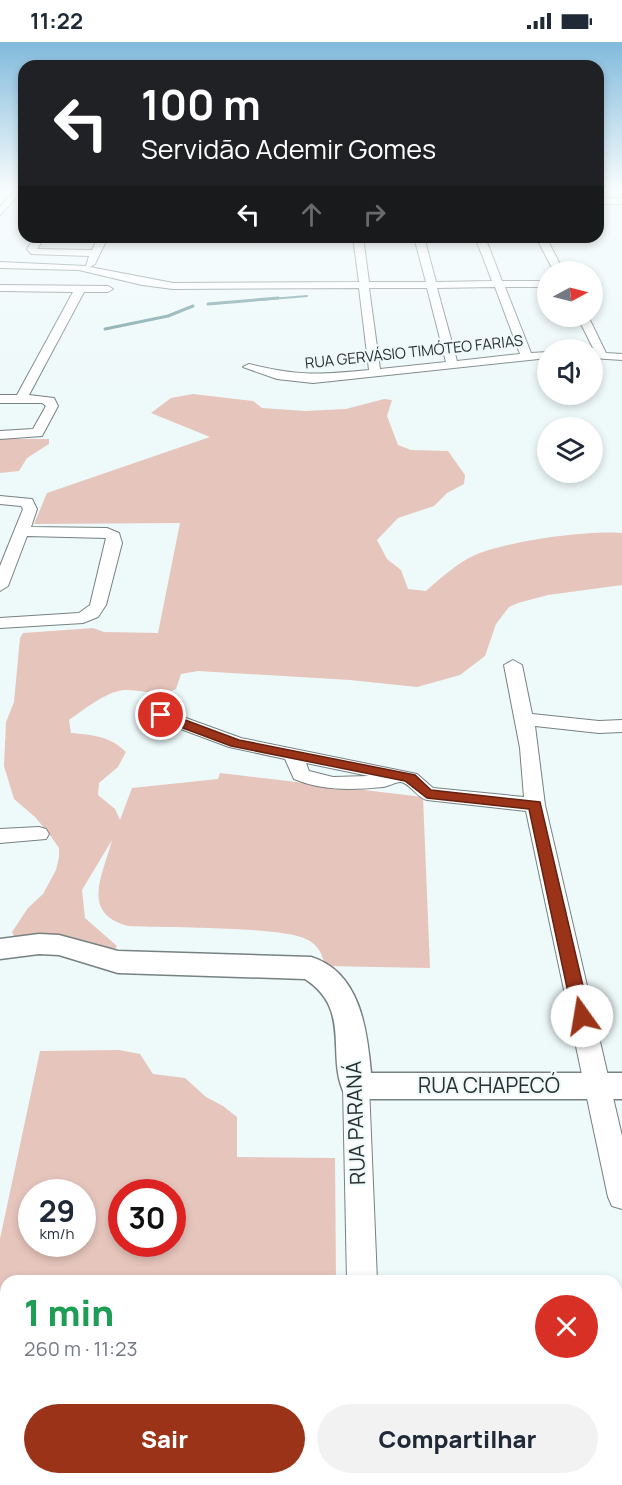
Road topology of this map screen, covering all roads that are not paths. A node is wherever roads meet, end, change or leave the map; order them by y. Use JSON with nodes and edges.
{"nodes":[{"id":1,"x":93,"y":256,"type":"edge"},
{"id":2,"x":361,"y":256,"type":"edge"},
{"id":3,"x":424,"y":256,"type":"edge"},
{"id":4,"x":487,"y":256,"type":"edge"},
{"id":5,"x":0,"y":267,"type":"edge"},
{"id":6,"x":87,"y":270,"type":"junction"},
{"id":7,"x":537,"y":285,"type":"edge"},
{"id":8,"x":4,"y":288,"type":"edge"},
{"id":9,"x":80,"y":289,"type":"junction"},
{"id":10,"x":108,"y":289,"type":"dead end"},
{"id":11,"x":365,"y":289,"type":"junction"},
{"id":12,"x":432,"y":289,"type":"junction"},
{"id":13,"x":500,"y":289,"type":"junction"},
{"id":14,"x":537,"y":292,"type":"edge"},
{"id":15,"x":0,"y":302,"type":"edge"},
{"id":16,"x":526,"y":355,"type":"junction"},
{"id":17,"x":537,"y":355,"type":"edge"},
{"id":18,"x":603,"y":355,"type":"edge"},
{"id":19,"x":622,"y":357,"type":"edge"},
{"id":20,"x":452,"y":363,"type":"junction"},
{"id":21,"x":249,"y":367,"type":"dead end"},
{"id":22,"x":375,"y":373,"type":"junction"},
{"id":23,"x":0,"y":399,"type":"edge"},
{"id":24,"x":21,"y":399,"type":"junction"},
{"id":25,"x":0,"y":435,"type":"edge"},
{"id":26,"x":0,"y":500,"type":"edge"},
{"id":27,"x":22,"y":531,"type":"junction"},
{"id":28,"x":0,"y":586,"type":"edge"},
{"id":29,"x":0,"y":623,"type":"edge"},
{"id":30,"x":513,"y":665,"type":"dead end"},
{"id":31,"x":161,"y":715,"type":"dead end"},
{"id":32,"x":525,"y":718,"type":"junction"},
{"id":33,"x":622,"y":726,"type":"edge"},
{"id":34,"x":535,"y":805,"type":"junction"},
{"id":35,"x":39,"y":834,"type":"dead end"},
{"id":36,"x":0,"y":836,"type":"edge"},
{"id":37,"x":0,"y":949,"type":"edge"},
{"id":38,"x":356,"y":1086,"type":"junction"},
{"id":39,"x":610,"y":1086,"type":"edge"},
{"id":40,"x":622,"y":1197,"type":"edge"},
{"id":41,"x":362,"y":1275,"type":"edge"}],
"edges":[{"from":1,"to":6,"type":"street"},
{"from":2,"to":11,"type":"street"},
{"from":3,"to":12,"type":"street"},
{"from":4,"to":13,"type":"street"},
{"from":5,"to":6,"type":"street"},
{"from":6,"to":11,"type":"street"},
{"from":7,"to":13,"type":"street"},
{"from":8,"to":9,"type":"street"},
{"from":8,"to":15,"type":"street"},
{"from":9,"to":10,"type":"street"},
{"from":9,"to":24,"type":"street"},
{"from":11,"to":12,"type":"street"},
{"from":11,"to":22,"type":"street"},
{"from":12,"to":13,"type":"street"},
{"from":12,"to":20,"type":"street"},
{"from":13,"to":14,"type":"street"},
{"from":13,"to":16,"type":"street"},
{"from":16,"to":17,"type":"street","name":"RUA GERVÁSIO TIMÓTEO FARIAS"},
{"from":16,"to":20,"type":"street","name":"RUA GERVÁSIO TIMÓTEO FARIAS"},
{"from":18,"to":19,"type":"street"},
{"from":20,"to":22,"type":"street","name":"RUA GERVÁSIO TIMÓTEO FARIAS"},
{"from":21,"to":22,"type":"street","name":"RUA GERVÁSIO TIMÓTEO FARIAS"},
{"from":23,"to":24,"type":"street"},
{"from":24,"to":25,"type":"street"},
{"from":26,"to":27,"type":"street"},
{"from":27,"to":28,"type":"street"},
{"from":27,"to":29,"type":"street"},
{"from":30,"to":32,"type":"street"},
{"from":31,"to":34,"type":"street"},
{"from":32,"to":33,"type":"street"},
{"from":32,"to":34,"type":"street"},
{"from":34,"to":39,"type":"street"},
{"from":35,"to":36,"type":"street"},
{"from":37,"to":38,"type":"street","name":"RUA PARANÁ"},
{"from":38,"to":39,"type":"street","name":"RUA CHAPECÓ"},
{"from":38,"to":41,"type":"street","name":"RUA PARANÁ"},
{"from":39,"to":40,"type":"street"}]}
